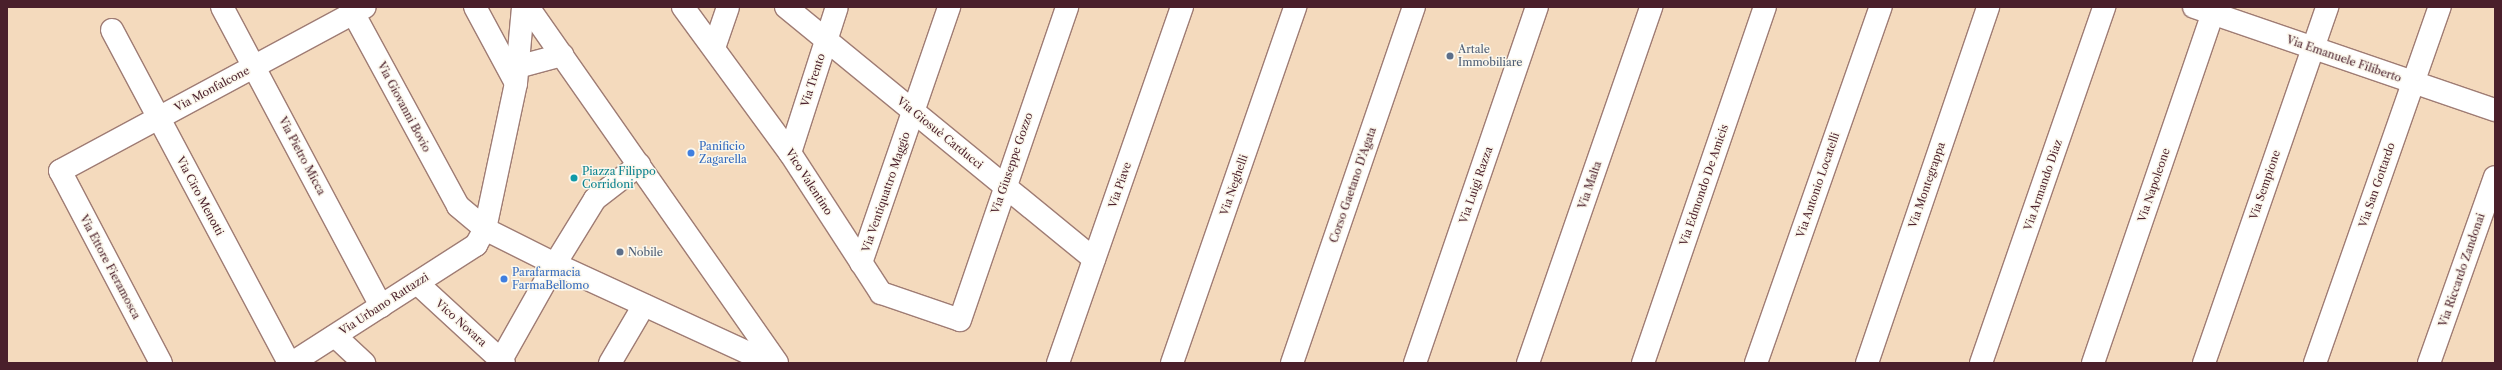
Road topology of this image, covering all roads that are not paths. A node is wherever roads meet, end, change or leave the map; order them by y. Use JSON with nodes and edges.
{"nodes":[{"id":1,"x":222,"y":7,"type":"edge"},
{"id":2,"x":475,"y":7,"type":"edge"},
{"id":3,"x":523,"y":7,"type":"edge"},
{"id":4,"x":528,"y":7,"type":"edge"},
{"id":5,"x":684,"y":7,"type":"edge"},
{"id":6,"x":728,"y":7,"type":"edge"},
{"id":7,"x":786,"y":7,"type":"edge"},
{"id":8,"x":837,"y":7,"type":"edge"},
{"id":9,"x":949,"y":7,"type":"edge"},
{"id":10,"x":1067,"y":7,"type":"edge"},
{"id":11,"x":1182,"y":7,"type":"edge"},
{"id":12,"x":1295,"y":7,"type":"edge"},
{"id":13,"x":1414,"y":7,"type":"edge"},
{"id":14,"x":1537,"y":7,"type":"edge"},
{"id":15,"x":1651,"y":7,"type":"edge"},
{"id":16,"x":1766,"y":7,"type":"edge"},
{"id":17,"x":1881,"y":7,"type":"edge"},
{"id":18,"x":1988,"y":7,"type":"edge"},
{"id":19,"x":2104,"y":7,"type":"edge"},
{"id":20,"x":2327,"y":7,"type":"edge"},
{"id":21,"x":2440,"y":7,"type":"edge"},
{"id":22,"x":356,"y":9,"type":"edge"},
{"id":23,"x":2207,"y":9,"type":"edge"},
{"id":24,"x":112,"y":30,"type":"dead end"},
{"id":25,"x":826,"y":40,"type":"junction"},
{"id":26,"x":2312,"y":47,"type":"junction"},
{"id":27,"x":714,"y":48,"type":"junction"},
{"id":28,"x":562,"y":55,"type":"junction"},
{"id":29,"x":254,"y":67,"type":"junction"},
{"id":30,"x":516,"y":75,"type":"junction"},
{"id":31,"x":2412,"y":83,"type":"junction"},
{"id":32,"x":2495,"y":110,"type":"edge"},
{"id":33,"x":914,"y":111,"type":"junction"},
{"id":34,"x":158,"y":118,"type":"junction"},
{"id":35,"x":790,"y":153,"type":"junction"},
{"id":36,"x":639,"y":165,"type":"junction"},
{"id":37,"x":60,"y":171,"type":"joint"},
{"id":38,"x":2495,"y":177,"type":"edge"},
{"id":39,"x":1004,"y":186,"type":"junction"},
{"id":40,"x":481,"y":237,"type":"junction"},
{"id":41,"x":1094,"y":258,"type":"junction"},
{"id":42,"x":861,"y":263,"type":"junction"},
{"id":43,"x":555,"y":264,"type":"junction"},
{"id":44,"x":417,"y":283,"type":"junction"},
{"id":45,"x":644,"y":305,"type":"junction"},
{"id":46,"x":381,"y":306,"type":"junction"},
{"id":47,"x":747,"y":319,"type":"junction"},
{"id":48,"x":960,"y":320,"type":"joint"},
{"id":49,"x":335,"y":336,"type":"junction"},
{"id":50,"x":731,"y":355,"type":"edge"},
{"id":51,"x":503,"y":361,"type":"edge"},
{"id":52,"x":161,"y":363,"type":"edge"},
{"id":53,"x":289,"y":363,"type":"edge"},
{"id":54,"x":292,"y":363,"type":"edge"},
{"id":55,"x":364,"y":363,"type":"edge"},
{"id":56,"x":610,"y":363,"type":"edge"},
{"id":57,"x":770,"y":363,"type":"edge"},
{"id":58,"x":778,"y":363,"type":"edge"},
{"id":59,"x":1058,"y":363,"type":"edge"},
{"id":60,"x":1172,"y":363,"type":"edge"},
{"id":61,"x":1292,"y":363,"type":"edge"},
{"id":62,"x":1415,"y":363,"type":"edge"},
{"id":63,"x":1528,"y":363,"type":"edge"},
{"id":64,"x":1643,"y":363,"type":"edge"},
{"id":65,"x":1756,"y":363,"type":"edge"},
{"id":66,"x":1867,"y":363,"type":"edge"},
{"id":67,"x":1981,"y":363,"type":"edge"},
{"id":68,"x":2093,"y":363,"type":"edge"},
{"id":69,"x":2204,"y":363,"type":"edge"},
{"id":70,"x":2315,"y":363,"type":"edge"},
{"id":71,"x":2429,"y":363,"type":"edge"}],
"edges":[{"from":1,"to":29,"type":"street","name":"Via Pietro Micca"},
{"from":2,"to":30,"type":"street"},
{"from":3,"to":30,"type":"street"},
{"from":4,"to":28,"type":"street"},
{"from":5,"to":27,"type":"street","name":"Vico Valentino"},
{"from":6,"to":27,"type":"street"},
{"from":7,"to":25,"type":"street","name":"Via Giosuè Carducci"},
{"from":8,"to":25,"type":"street","name":"Via Trento"},
{"from":9,"to":33,"type":"street","name":"Via Ventiquattro Maggio"},
{"from":10,"to":39,"type":"street","name":"Via Giuseppe Gozzo"},
{"from":11,"to":41,"type":"street","name":"Via Piave"},
{"from":12,"to":60,"type":"street","name":"Via Neghelli"},
{"from":13,"to":61,"type":"street","name":"Corso Gaetano D'Agata"},
{"from":14,"to":62,"type":"street","name":"Via Luigi Razza"},
{"from":15,"to":63,"type":"street","name":"Via Malta"},
{"from":16,"to":64,"type":"street","name":"Via Edmondo De Amicis"},
{"from":17,"to":65,"type":"street","name":"Via Antonio Locatelli"},
{"from":18,"to":66,"type":"street","name":"Via Montegrappa"},
{"from":19,"to":67,"type":"street","name":"Via Armando Diaz"},
{"from":20,"to":26,"type":"street","name":"Via Sempione"},
{"from":21,"to":31,"type":"street","name":"Via San Gottardo"},
{"from":22,"to":29,"type":"street","name":"Via Monfalcone"},
{"from":22,"to":40,"type":"street","name":"Via Giovanni Bovio"},
{"from":23,"to":26,"type":"street","name":"Via Emanuele Filiberto"},
{"from":23,"to":68,"type":"street","name":"Via Napoleone"},
{"from":24,"to":34,"type":"street","name":"Via Ciro Menotti"},
{"from":25,"to":33,"type":"street","name":"Via Giosuè Carducci"},
{"from":25,"to":35,"type":"street","name":"Via Trento"},
{"from":26,"to":31,"type":"street","name":"Via Emanuele Filiberto"},
{"from":26,"to":69,"type":"street","name":"Via Sempione"},
{"from":27,"to":35,"type":"street","name":"Vico Valentino"},
{"from":28,"to":30,"type":"street"},
{"from":28,"to":36,"type":"street"},
{"from":29,"to":34,"type":"street","name":"Via Monfalcone"},
{"from":29,"to":46,"type":"street","name":"Via Pietro Micca"},
{"from":30,"to":40,"type":"street"},
{"from":31,"to":32,"type":"street","name":"Via Emanuele Filiberto"},
{"from":31,"to":70,"type":"street","name":"Via San Gottardo"},
{"from":33,"to":39,"type":"street","name":"Via Giosuè Carducci"},
{"from":33,"to":42,"type":"street","name":"Via Ventiquattro Maggio"},
{"from":34,"to":37,"type":"street","name":"Via Monfalcone"},
{"from":34,"to":53,"type":"street","name":"Via Ciro Menotti"},
{"from":35,"to":42,"type":"street","name":"Vico Valentino"},
{"from":36,"to":43,"type":"street"},
{"from":36,"to":47,"type":"street"},
{"from":37,"to":52,"type":"street","name":"Via Ettore Fieramosca"},
{"from":38,"to":71,"type":"street","name":"Via Riccardo Zandonai"},
{"from":39,"to":41,"type":"street","name":"Via Giosuè Carducci"},
{"from":39,"to":48,"type":"street","name":"Via Giuseppe Gozzo"},
{"from":40,"to":43,"type":"street"},
{"from":40,"to":44,"type":"street","name":"Via Urbano Rattazzi"},
{"from":41,"to":59,"type":"street","name":"Via Piave"},
{"from":42,"to":48,"type":"street","name":"Vico Valentino"},
{"from":43,"to":45,"type":"street"},
{"from":43,"to":51,"type":"street"},
{"from":44,"to":46,"type":"street","name":"Via Urbano Rattazzi"},
{"from":44,"to":51,"type":"street","name":"Vico Novara"},
{"from":45,"to":50,"type":"street"},
{"from":45,"to":56,"type":"street"},
{"from":46,"to":49,"type":"street","name":"Via Urbano Rattazzi"},
{"from":47,"to":50,"type":"street"},
{"from":47,"to":58,"type":"street"},
{"from":49,"to":54,"type":"street","name":"Via Urbano Rattazzi"},
{"from":49,"to":55,"type":"street"},
{"from":50,"to":57,"type":"street"}]}
